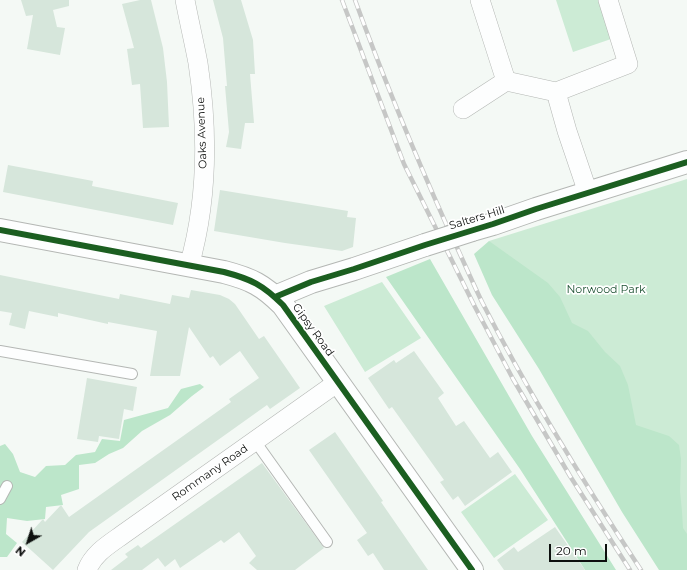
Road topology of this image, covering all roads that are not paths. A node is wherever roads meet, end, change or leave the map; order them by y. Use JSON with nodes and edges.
{"nodes":[{"id":1,"x":185,"y":0,"type":"edge"},
{"id":2,"x":480,"y":0,"type":"edge"},
{"id":3,"x":608,"y":0,"type":"edge"},
{"id":4,"x":506,"y":81,"type":"junction"},
{"id":5,"x":556,"y":92,"type":"junction"},
{"id":6,"x":463,"y":109,"type":"dead end"},
{"id":7,"x":687,"y":162,"type":"edge"},
{"id":8,"x":588,"y":193,"type":"junction"},
{"id":9,"x":0,"y":230,"type":"edge"},
{"id":10,"x":189,"y":266,"type":"junction"},
{"id":11,"x":275,"y":297,"type":"junction"},
{"id":12,"x":0,"y":351,"type":"edge"},
{"id":13,"x":132,"y":374,"type":"dead end"},
{"id":14,"x":338,"y":382,"type":"junction"},
{"id":15,"x":255,"y":441,"type":"junction"},
{"id":16,"x":7,"y":486,"type":"dead end"},
{"id":17,"x":0,"y":499,"type":"edge"},
{"id":18,"x":327,"y":542,"type":"dead end"},
{"id":19,"x":469,"y":569,"type":"edge"},
{"id":20,"x":87,"y":570,"type":"edge"}],
"edges":[{"from":1,"to":10,"type":"street","name":"Oaks Avenue"},
{"from":2,"to":4,"type":"street"},
{"from":3,"to":5,"type":"street"},
{"from":4,"to":5,"type":"street"},
{"from":4,"to":6,"type":"street"},
{"from":5,"to":8,"type":"street"},
{"from":7,"to":8,"type":"street","name":"Salters Hill"},
{"from":8,"to":11,"type":"street","name":"Salters Hill","bridge":true},
{"from":9,"to":10,"type":"street","name":"Gipsy Road"},
{"from":10,"to":11,"type":"street","name":"Gipsy Road"},
{"from":11,"to":14,"type":"street","name":"Gipsy Road"},
{"from":12,"to":13,"type":"lane"},
{"from":14,"to":15,"type":"street","name":"Rommany Road"},
{"from":14,"to":19,"type":"street","name":"Gipsy Road"},
{"from":15,"to":18,"type":"lane"},
{"from":15,"to":20,"type":"street","name":"Rommany Road"},
{"from":16,"to":17,"type":"lane"}]}
